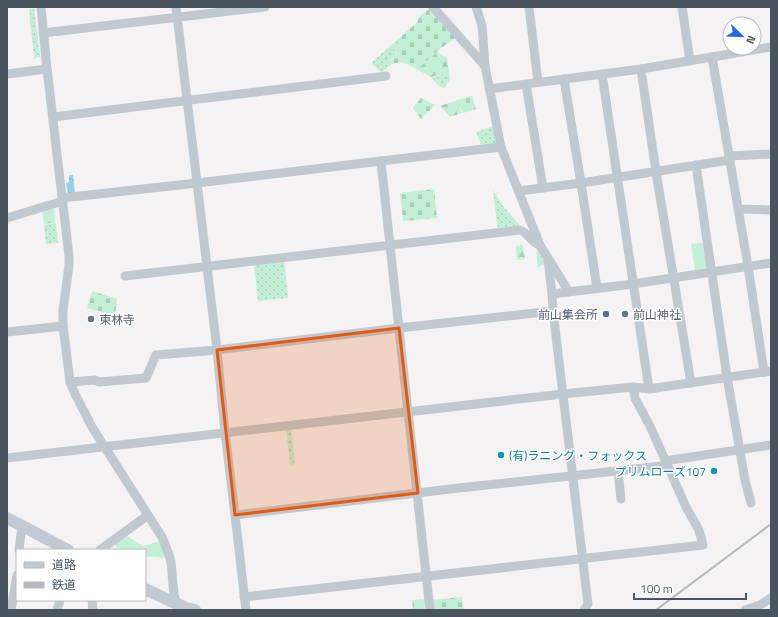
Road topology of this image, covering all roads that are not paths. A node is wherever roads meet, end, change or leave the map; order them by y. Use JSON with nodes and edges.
{"nodes":[{"id":1,"x":41,"y":7,"type":"edge"},
{"id":2,"x":176,"y":7,"type":"edge"},
{"id":3,"x":264,"y":7,"type":"edge"},
{"id":4,"x":433,"y":7,"type":"edge"},
{"id":5,"x":476,"y":7,"type":"edge"},
{"id":6,"x":529,"y":7,"type":"edge"},
{"id":7,"x":682,"y":7,"type":"edge"},
{"id":8,"x":177,"y":17,"type":"junction"},
{"id":9,"x":43,"y":33,"type":"junction"},
{"id":10,"x":771,"y":47,"type":"edge"},
{"id":11,"x":712,"y":57,"type":"junction"},
{"id":12,"x":690,"y":61,"type":"junction"},
{"id":13,"x":485,"y":66,"type":"junction"},
{"id":14,"x":47,"y":69,"type":"junction"},
{"id":15,"x":641,"y":69,"type":"junction"},
{"id":16,"x":7,"y":74,"type":"edge"},
{"id":17,"x":602,"y":74,"type":"junction"},
{"id":18,"x":386,"y":76,"type":"dead end"},
{"id":19,"x":564,"y":79,"type":"junction"},
{"id":20,"x":538,"y":82,"type":"junction"},
{"id":21,"x":526,"y":84,"type":"junction"},
{"id":22,"x":489,"y":88,"type":"junction"},
{"id":23,"x":187,"y":100,"type":"junction"},
{"id":24,"x":53,"y":116,"type":"junction"},
{"id":25,"x":501,"y":147,"type":"junction"},
{"id":26,"x":771,"y":154,"type":"edge"},
{"id":27,"x":730,"y":158,"type":"junction"},
{"id":28,"x":381,"y":161,"type":"junction"},
{"id":29,"x":696,"y":165,"type":"junction"},
{"id":30,"x":656,"y":172,"type":"junction"},
{"id":31,"x":617,"y":178,"type":"junction"},
{"id":32,"x":582,"y":183,"type":"junction"},
{"id":33,"x":197,"y":184,"type":"junction"},
{"id":34,"x":543,"y":188,"type":"junction"},
{"id":35,"x":518,"y":191,"type":"junction"},
{"id":36,"x":62,"y":199,"type":"junction"},
{"id":37,"x":738,"y":209,"type":"junction"},
{"id":38,"x":771,"y":210,"type":"edge"},
{"id":39,"x":7,"y":218,"type":"edge"},
{"id":40,"x":390,"y":245,"type":"junction"},
{"id":41,"x":540,"y":245,"type":"junction"},
{"id":42,"x":547,"y":256,"type":"junction"},
{"id":43,"x":771,"y":263,"type":"edge"},
{"id":44,"x":206,"y":266,"type":"junction"},
{"id":45,"x":748,"y":266,"type":"junction"},
{"id":46,"x":712,"y":272,"type":"junction"},
{"id":47,"x":125,"y":276,"type":"dead end"},
{"id":48,"x":673,"y":278,"type":"junction"},
{"id":49,"x":633,"y":284,"type":"junction"},
{"id":50,"x":597,"y":288,"type":"junction"},
{"id":51,"x":570,"y":292,"type":"junction"},
{"id":52,"x":552,"y":294,"type":"junction"},
{"id":53,"x":553,"y":311,"type":"junction"},
{"id":54,"x":63,"y":326,"type":"junction"},
{"id":55,"x":398,"y":328,"type":"junction"},
{"id":56,"x":7,"y":332,"type":"edge"},
{"id":57,"x":217,"y":350,"type":"junction"},
{"id":58,"x":767,"y":371,"type":"edge"},
{"id":59,"x":727,"y":377,"type":"junction"},
{"id":60,"x":70,"y":382,"type":"junction"},
{"id":61,"x":691,"y":383,"type":"junction"},
{"id":62,"x":632,"y":387,"type":"junction"},
{"id":63,"x":649,"y":389,"type":"junction"},
{"id":64,"x":563,"y":394,"type":"junction"},
{"id":65,"x":409,"y":411,"type":"junction"},
{"id":66,"x":225,"y":432,"type":"junction"},
{"id":67,"x":771,"y":445,"type":"edge"},
{"id":68,"x":105,"y":447,"type":"junction"},
{"id":69,"x":740,"y":449,"type":"junction"},
{"id":70,"x":7,"y":458,"type":"edge"},
{"id":71,"x":667,"y":463,"type":"junction"},
{"id":72,"x":618,"y":471,"type":"junction"},
{"id":73,"x":572,"y":476,"type":"junction"},
{"id":74,"x":418,"y":493,"type":"junction"},
{"id":75,"x":620,"y":499,"type":"dead end"},
{"id":76,"x":750,"y":503,"type":"dead end"},
{"id":77,"x":148,"y":515,"type":"junction"},
{"id":78,"x":235,"y":515,"type":"junction"},
{"id":79,"x":7,"y":518,"type":"edge"},
{"id":80,"x":22,"y":526,"type":"junction"},
{"id":81,"x":19,"y":549,"type":"edge"},
{"id":82,"x":66,"y":549,"type":"edge"},
{"id":83,"x":101,"y":549,"type":"edge"},
{"id":84,"x":582,"y":559,"type":"junction"},
{"id":85,"x":427,"y":576,"type":"junction"},
{"id":86,"x":16,"y":581,"type":"edge"},
{"id":87,"x":146,"y":590,"type":"edge"},
{"id":88,"x":244,"y":597,"type":"junction"},
{"id":89,"x":771,"y":598,"type":"edge"},
{"id":90,"x":177,"y":607,"type":"edge"},
{"id":91,"x":11,"y":610,"type":"edge"},
{"id":92,"x":195,"y":610,"type":"edge"},
{"id":93,"x":246,"y":610,"type":"edge"},
{"id":94,"x":430,"y":610,"type":"edge"},
{"id":95,"x":584,"y":610,"type":"edge"},
{"id":96,"x":745,"y":610,"type":"edge"}],
"edges":[{"from":1,"to":9,"type":"street"},
{"from":2,"to":8,"type":"street"},
{"from":3,"to":8,"type":"street"},
{"from":4,"to":13,"type":"street"},
{"from":5,"to":13,"type":"street"},
{"from":6,"to":20,"type":"street"},
{"from":7,"to":12,"type":"street"},
{"from":8,"to":9,"type":"street"},
{"from":8,"to":23,"type":"street"},
{"from":9,"to":14,"type":"street"},
{"from":10,"to":11,"type":"street"},
{"from":11,"to":12,"type":"street"},
{"from":11,"to":27,"type":"street"},
{"from":12,"to":15,"type":"street"},
{"from":13,"to":22,"type":"street"},
{"from":14,"to":16,"type":"street"},
{"from":14,"to":24,"type":"street"},
{"from":15,"to":17,"type":"street"},
{"from":15,"to":30,"type":"street"},
{"from":17,"to":19,"type":"street"},
{"from":17,"to":31,"type":"street"},
{"from":18,"to":23,"type":"street"},
{"from":19,"to":20,"type":"street"},
{"from":19,"to":32,"type":"street"},
{"from":20,"to":21,"type":"street"},
{"from":21,"to":22,"type":"street"},
{"from":21,"to":34,"type":"street"},
{"from":22,"to":25,"type":"street"},
{"from":23,"to":24,"type":"street"},
{"from":23,"to":33,"type":"street"},
{"from":24,"to":36,"type":"street"},
{"from":25,"to":28,"type":"street"},
{"from":25,"to":35,"type":"street"},
{"from":26,"to":27,"type":"street"},
{"from":27,"to":29,"type":"street"},
{"from":27,"to":37,"type":"street"},
{"from":28,"to":33,"type":"street"},
{"from":28,"to":40,"type":"street"},
{"from":29,"to":30,"type":"street"},
{"from":29,"to":46,"type":"street"},
{"from":30,"to":31,"type":"street"},
{"from":30,"to":48,"type":"street"},
{"from":31,"to":32,"type":"street"},
{"from":31,"to":49,"type":"street"},
{"from":32,"to":34,"type":"street"},
{"from":32,"to":50,"type":"street"},
{"from":33,"to":36,"type":"street"},
{"from":33,"to":44,"type":"street"},
{"from":34,"to":35,"type":"street"},
{"from":35,"to":41,"type":"street"},
{"from":36,"to":39,"type":"street"},
{"from":36,"to":54,"type":"street"},
{"from":37,"to":38,"type":"street"},
{"from":37,"to":45,"type":"street"},
{"from":40,"to":41,"type":"street"},
{"from":40,"to":44,"type":"street"},
{"from":40,"to":55,"type":"street"},
{"from":41,"to":42,"type":"street"},
{"from":42,"to":51,"type":"street"},
{"from":42,"to":52,"type":"street"},
{"from":43,"to":45,"type":"street"},
{"from":44,"to":47,"type":"street"},
{"from":44,"to":57,"type":"street"},
{"from":45,"to":46,"type":"street"},
{"from":45,"to":58,"type":"street"},
{"from":46,"to":48,"type":"street"},
{"from":46,"to":59,"type":"street"},
{"from":48,"to":49,"type":"street"},
{"from":48,"to":61,"type":"street"},
{"from":49,"to":50,"type":"street"},
{"from":49,"to":63,"type":"street"},
{"from":50,"to":51,"type":"street"},
{"from":51,"to":52,"type":"street"},
{"from":52,"to":53,"type":"street"},
{"from":53,"to":55,"type":"street"},
{"from":53,"to":64,"type":"street"},
{"from":54,"to":56,"type":"street"},
{"from":54,"to":60,"type":"street"},
{"from":55,"to":57,"type":"street"},
{"from":55,"to":65,"type":"street"},
{"from":57,"to":60,"type":"street"},
{"from":57,"to":66,"type":"street"},
{"from":58,"to":59,"type":"street"},
{"from":59,"to":61,"type":"street"},
{"from":59,"to":69,"type":"street"},
{"from":60,"to":68,"type":"street"},
{"from":61,"to":63,"type":"street"},
{"from":62,"to":63,"type":"street"},
{"from":62,"to":64,"type":"street"},
{"from":62,"to":71,"type":"street"},
{"from":64,"to":65,"type":"street"},
{"from":64,"to":73,"type":"street"},
{"from":65,"to":66,"type":"street"},
{"from":65,"to":74,"type":"street"},
{"from":66,"to":68,"type":"street"},
{"from":66,"to":78,"type":"street"},
{"from":67,"to":69,"type":"street"},
{"from":68,"to":70,"type":"street"},
{"from":68,"to":77,"type":"street"},
{"from":69,"to":71,"type":"street"},
{"from":69,"to":76,"type":"street"},
{"from":71,"to":72,"type":"street"},
{"from":71,"to":84,"type":"street"},
{"from":72,"to":73,"type":"street"},
{"from":72,"to":75,"type":"street"},
{"from":73,"to":74,"type":"street"},
{"from":73,"to":84,"type":"street"},
{"from":74,"to":78,"type":"street"},
{"from":74,"to":85,"type":"street"},
{"from":77,"to":83,"type":"street"},
{"from":77,"to":90,"type":"street"},
{"from":78,"to":88,"type":"street"},
{"from":79,"to":80,"type":"street"},
{"from":80,"to":81,"type":"street"},
{"from":80,"to":82,"type":"street"},
{"from":84,"to":85,"type":"street"},
{"from":84,"to":95,"type":"street"},
{"from":85,"to":88,"type":"street"},
{"from":85,"to":94,"type":"street"},
{"from":86,"to":91,"type":"street"},
{"from":87,"to":90,"type":"street"},
{"from":88,"to":93,"type":"street"},
{"from":89,"to":96,"type":"street"},
{"from":90,"to":92,"type":"street"}]}
